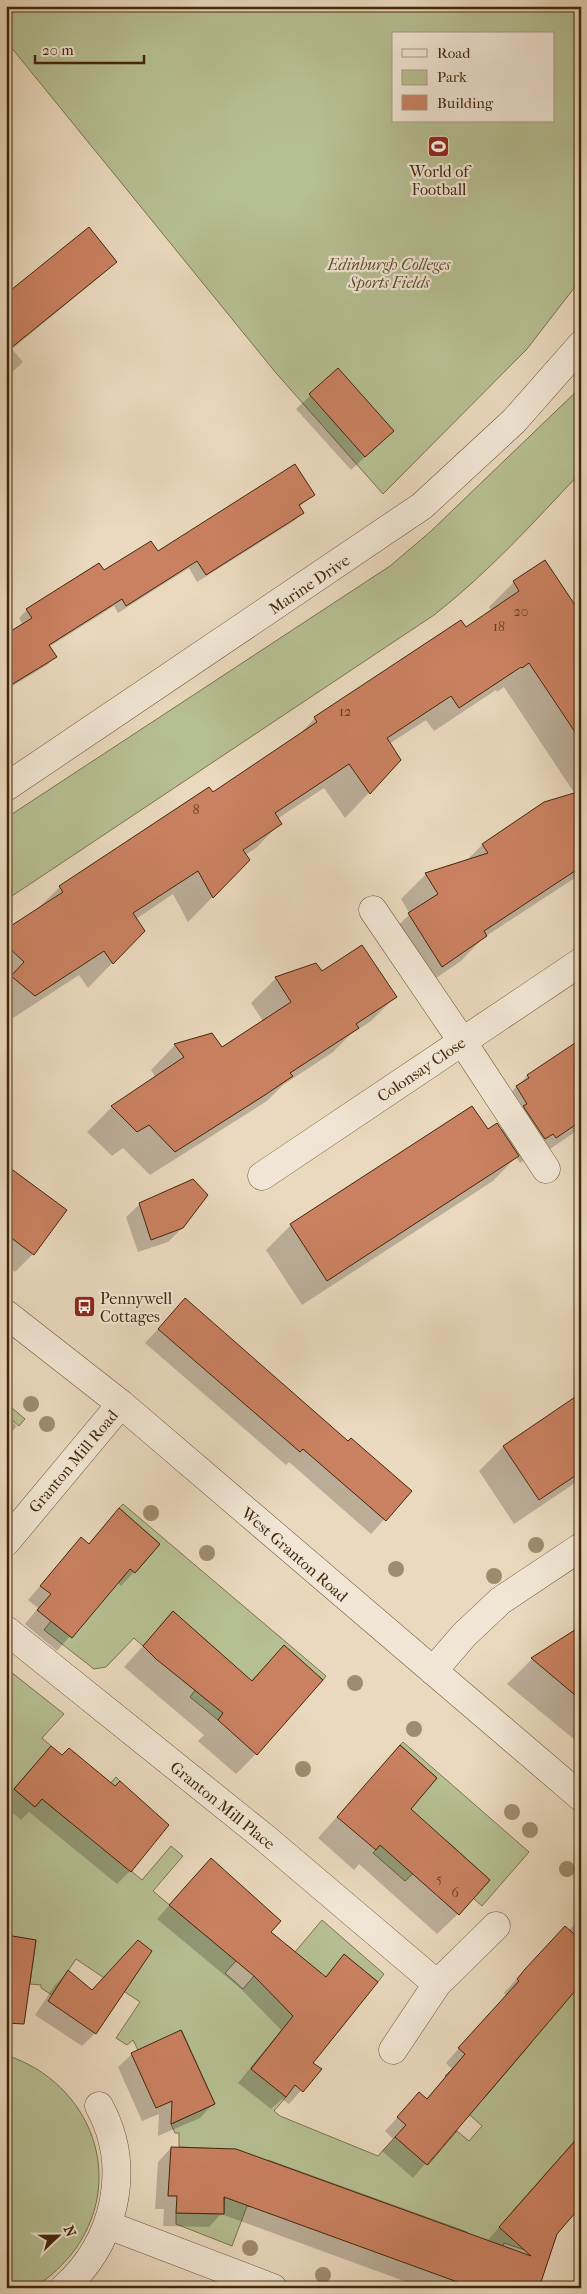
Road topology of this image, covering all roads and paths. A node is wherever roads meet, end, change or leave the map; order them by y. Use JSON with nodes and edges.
{"nodes":[{"id":1,"x":581,"y":345,"type":"edge"},
{"id":2,"x":6,"y":787,"type":"edge"},
{"id":3,"x":373,"y":910,"type":"dead end"},
{"id":4,"x":581,"y":962,"type":"edge"},
{"id":5,"x":462,"y":1041,"type":"junction"},
{"id":6,"x":546,"y":1169,"type":"dead end"},
{"id":7,"x":262,"y":1176,"type":"dead end"},
{"id":8,"x":6,"y":1314,"type":"edge"},
{"id":9,"x":121,"y":1404,"type":"junction"},
{"id":10,"x":6,"y":1542,"type":"edge"},
{"id":11,"x":581,"y":1547,"type":"edge"},
{"id":12,"x":6,"y":1630,"type":"edge"},
{"id":13,"x":433,"y":1671,"type":"junction"},
{"id":14,"x":581,"y":1797,"type":"edge"},
{"id":15,"x":496,"y":1926,"type":"dead end"},
{"id":16,"x":437,"y":1984,"type":"junction"},
{"id":17,"x":393,"y":2050,"type":"dead end"},
{"id":18,"x":99,"y":2106,"type":"dead end"},
{"id":19,"x":108,"y":2225,"type":"junction"},
{"id":20,"x":64,"y":2288,"type":"edge"},
{"id":21,"x":273,"y":2288,"type":"edge"}],
"edges":[{"from":1,"to":2,"type":"street","name":"Marine Drive"},
{"from":3,"to":5,"type":"street"},
{"from":4,"to":5,"type":"street","name":"Colonsay Close"},
{"from":5,"to":6,"type":"street"},
{"from":5,"to":7,"type":"street","name":"Colonsay Close"},
{"from":8,"to":9,"type":"street","name":"West Granton Road"},
{"from":9,"to":10,"type":"street","name":"Granton Mill Road"},
{"from":9,"to":13,"type":"street","name":"West Granton Road"},
{"from":11,"to":13,"type":"street"},
{"from":12,"to":16,"type":"street","name":"Granton Mill Place"},
{"from":13,"to":14,"type":"street","name":"West Granton Road"},
{"from":15,"to":16,"type":"street"},
{"from":16,"to":17,"type":"street"},
{"from":18,"to":19,"type":"street"},
{"from":19,"to":20,"type":"street"},
{"from":19,"to":21,"type":"street"}]}
